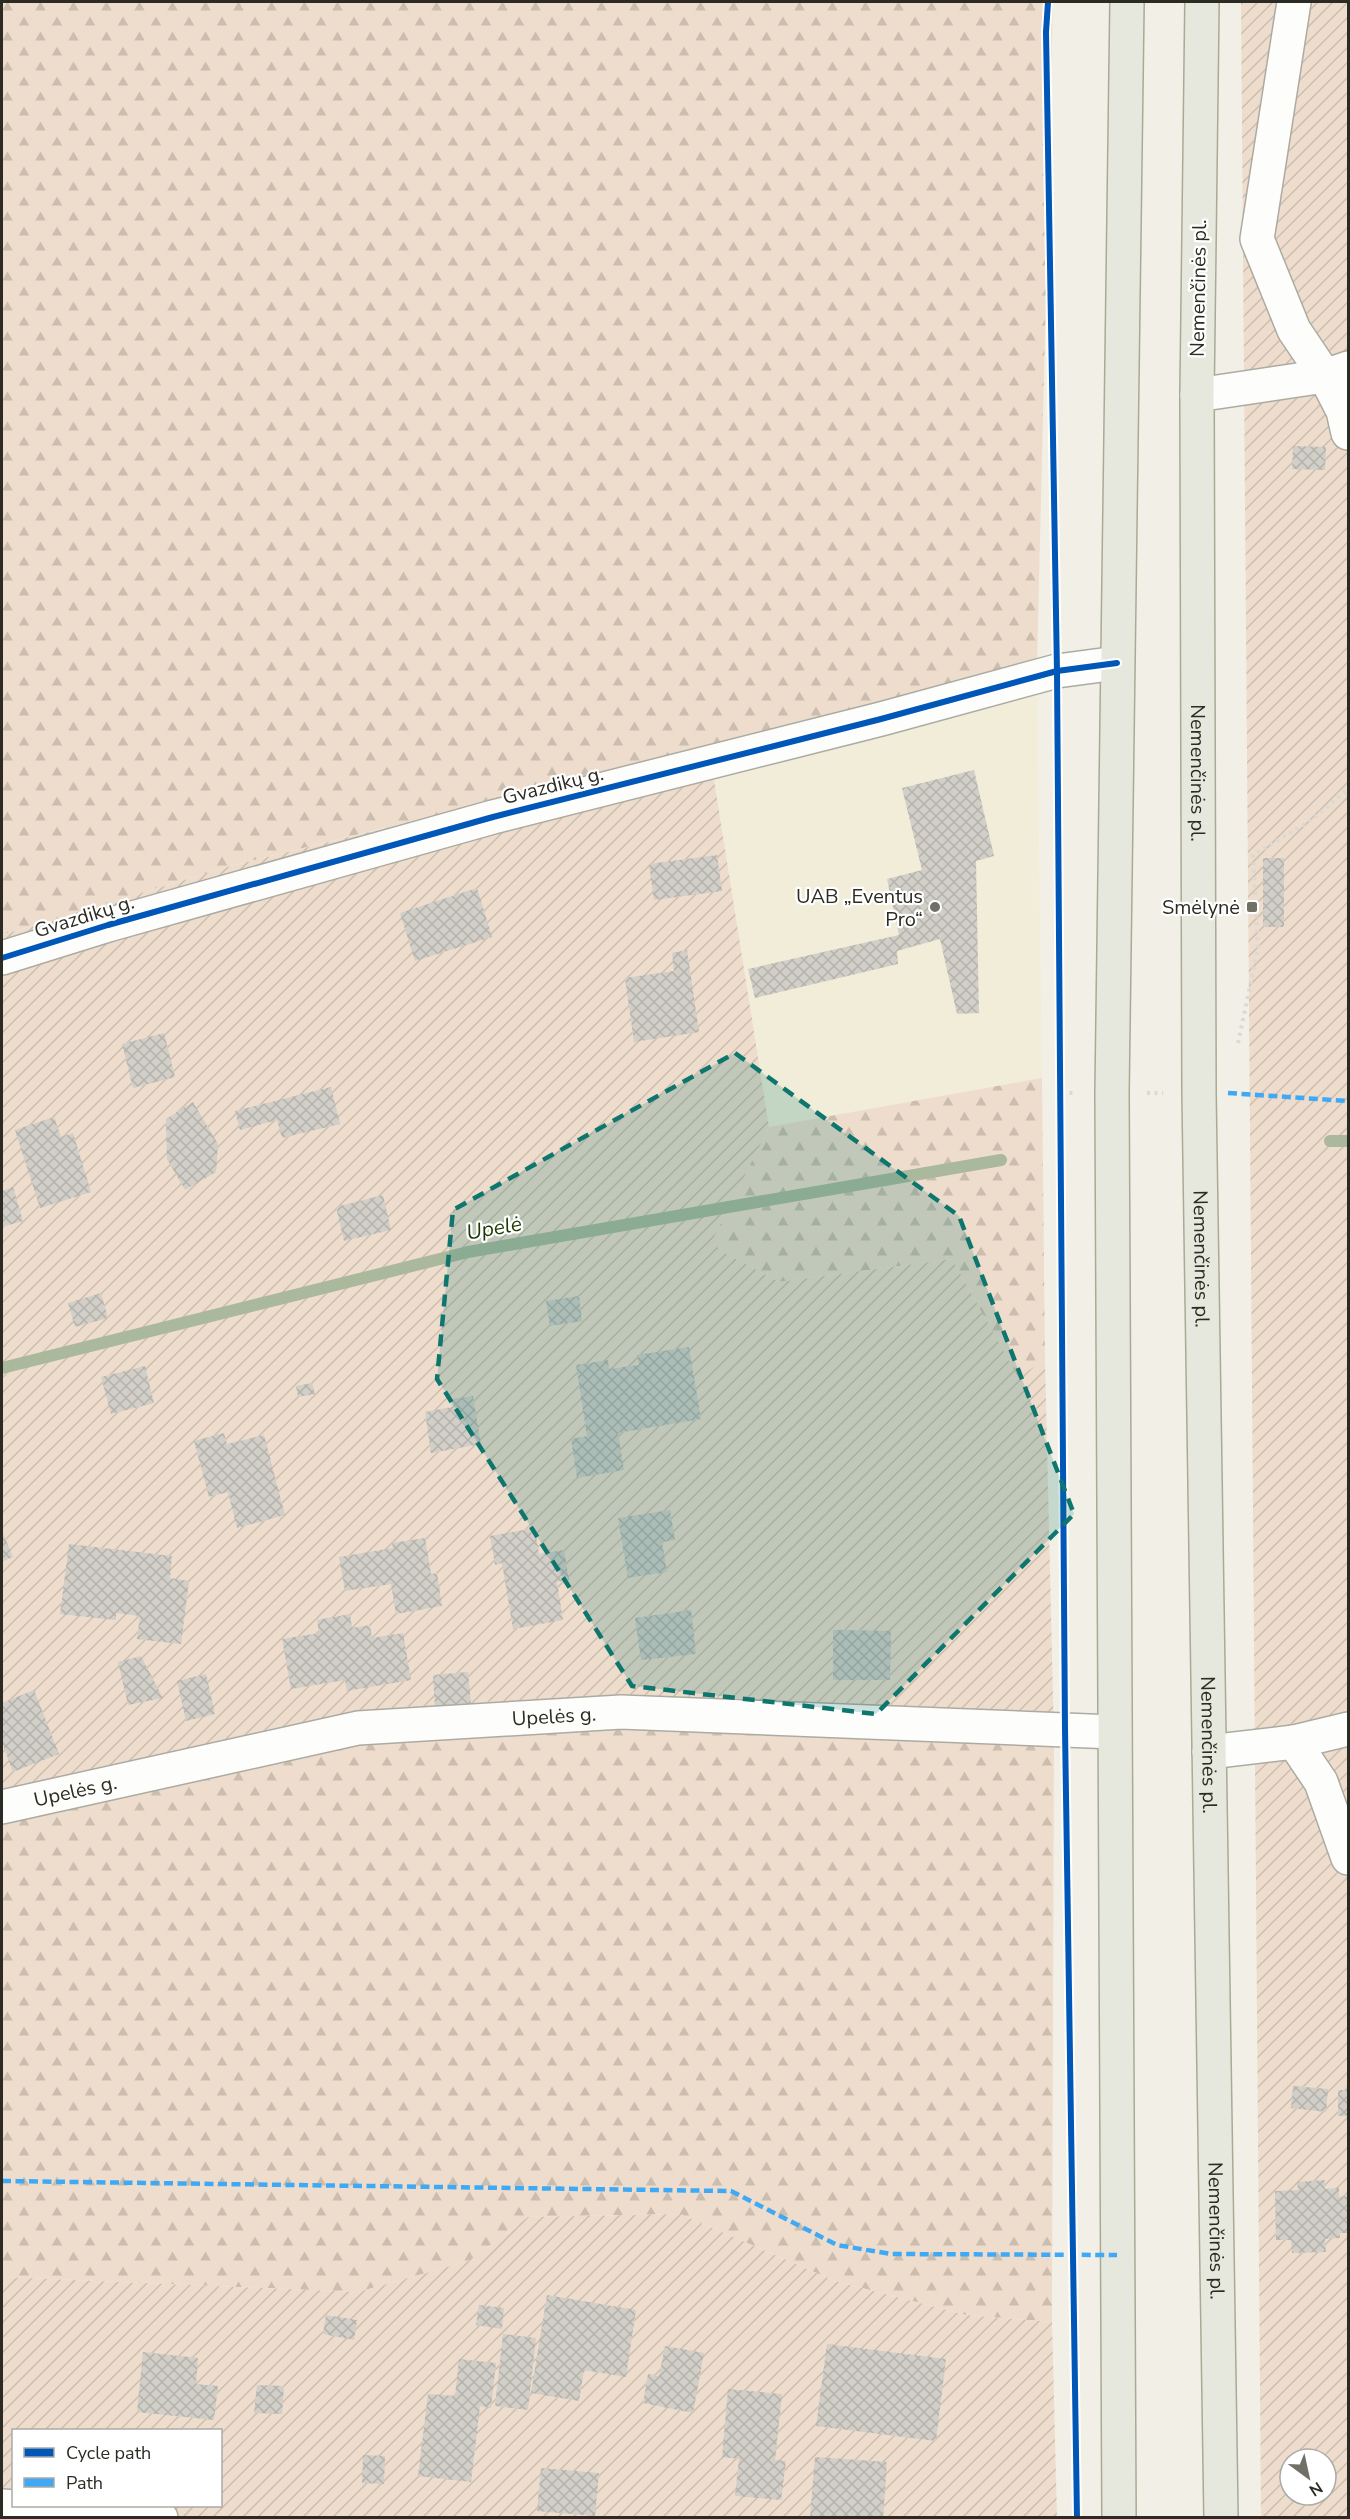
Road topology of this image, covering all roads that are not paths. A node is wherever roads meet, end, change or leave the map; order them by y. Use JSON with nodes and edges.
{"nodes":[{"id":1,"x":1127,"y":2,"type":"edge"},
{"id":2,"x":1202,"y":2,"type":"edge"},
{"id":3,"x":1294,"y":2,"type":"edge"},
{"id":4,"x":1337,"y":372,"type":"edge"},
{"id":5,"x":1197,"y":394,"type":"junction"},
{"id":6,"x":1348,"y":433,"type":"edge"},
{"id":7,"x":1117,"y":663,"type":"junction"},
{"id":8,"x":2,"y":958,"type":"edge"},
{"id":9,"x":1348,"y":1729,"type":"edge"},
{"id":10,"x":1114,"y":1732,"type":"junction"},
{"id":11,"x":1294,"y":1742,"type":"junction"},
{"id":12,"x":1209,"y":1752,"type":"junction"},
{"id":13,"x":2,"y":1807,"type":"edge"},
{"id":14,"x":1348,"y":1858,"type":"edge"},
{"id":15,"x":28,"y":2507,"type":"edge"},
{"id":16,"x":161,"y":2517,"type":"edge"},
{"id":17,"x":1119,"y":2517,"type":"edge"},
{"id":18,"x":1221,"y":2517,"type":"edge"}],
"edges":[{"from":1,"to":7,"type":"main road"},
{"from":2,"to":5,"type":"main road","name":"Nemenčinės pl."},
{"from":3,"to":4,"type":"street"},
{"from":4,"to":5,"type":"street"},
{"from":4,"to":6,"type":"street"},
{"from":5,"to":12,"type":"main road","name":"Nemenčinės pl."},
{"from":7,"to":8,"type":"street","name":"Gvazdikų g."},
{"from":7,"to":10,"type":"main road"},
{"from":9,"to":11,"type":"street"},
{"from":10,"to":13,"type":"street","name":"Upelės g."},
{"from":10,"to":17,"type":"main road"},
{"from":11,"to":12,"type":"street"},
{"from":11,"to":14,"type":"street"},
{"from":12,"to":18,"type":"main road","name":"Nemenčinės pl."},
{"from":15,"to":16,"type":"street"}]}
